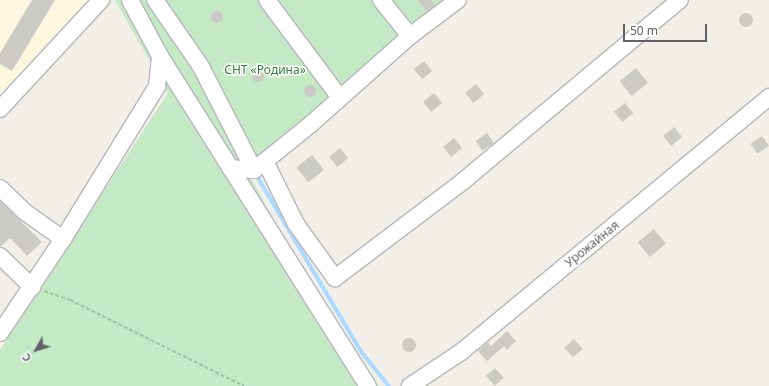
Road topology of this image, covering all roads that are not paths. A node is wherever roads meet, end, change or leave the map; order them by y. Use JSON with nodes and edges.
{"nodes":[{"id":1,"x":101,"y":0,"type":"edge"},
{"id":2,"x":130,"y":0,"type":"edge"},
{"id":3,"x":267,"y":0,"type":"edge"},
{"id":4,"x":381,"y":0,"type":"edge"},
{"id":5,"x":458,"y":0,"type":"edge"},
{"id":6,"x":680,"y":0,"type":"edge"},
{"id":7,"x":160,"y":2,"type":"edge"},
{"id":8,"x":142,"y":22,"type":"junction"},
{"id":9,"x":410,"y":36,"type":"junction"},
{"id":10,"x":160,"y":56,"type":"junction"},
{"id":11,"x":769,"y":97,"type":"edge"},
{"id":12,"x":340,"y":98,"type":"junction"},
{"id":13,"x":1,"y":105,"type":"edge"},
{"id":14,"x":260,"y":166,"type":"junction"},
{"id":15,"x":230,"y":168,"type":"junction"},
{"id":16,"x":0,"y":188,"type":"edge"},
{"id":17,"x":63,"y":239,"type":"junction"},
{"id":18,"x":0,"y":256,"type":"edge"},
{"id":19,"x":32,"y":287,"type":"junction"},
{"id":20,"x":0,"y":333,"type":"edge"},
{"id":21,"x":368,"y":386,"type":"edge"},
{"id":22,"x":410,"y":386,"type":"edge"}],
"edges":[{"from":1,"to":13,"type":"street"},
{"from":2,"to":8,"type":"street"},
{"from":3,"to":12,"type":"street"},
{"from":4,"to":9,"type":"street"},
{"from":5,"to":9,"type":"street"},
{"from":6,"to":14,"type":"street"},
{"from":7,"to":8,"type":"street"},
{"from":7,"to":14,"type":"street"},
{"from":8,"to":10,"type":"street"},
{"from":9,"to":12,"type":"street"},
{"from":10,"to":15,"type":"street"},
{"from":10,"to":17,"type":"street"},
{"from":11,"to":22,"type":"street","name":"Урожайная"},
{"from":12,"to":14,"type":"street"},
{"from":14,"to":15,"type":"street"},
{"from":15,"to":21,"type":"street"},
{"from":16,"to":17,"type":"street"},
{"from":17,"to":19,"type":"street"},
{"from":18,"to":19,"type":"street"},
{"from":19,"to":20,"type":"street"}]}
